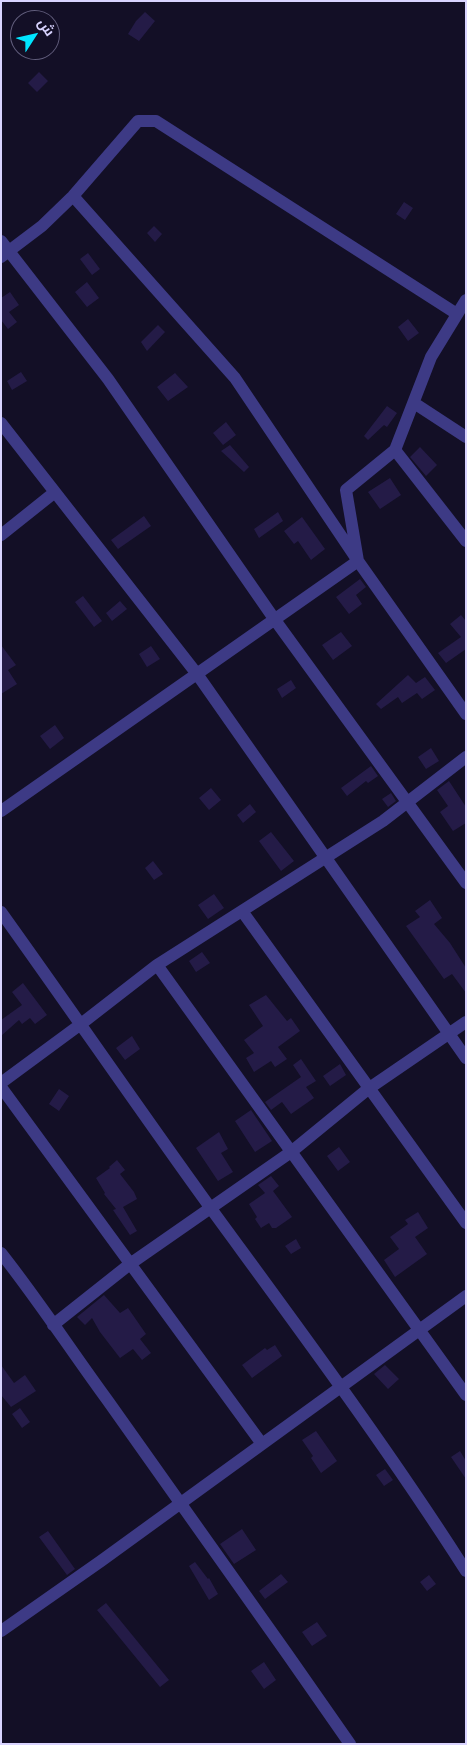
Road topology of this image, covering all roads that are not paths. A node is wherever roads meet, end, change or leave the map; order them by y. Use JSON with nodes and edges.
{"nodes":[{"id":1,"x":73,"y":196,"type":"junction"},
{"id":2,"x":4,"y":250,"type":"edge"},
{"id":3,"x":466,"y":300,"type":"edge"},
{"id":4,"x":457,"y":314,"type":"junction"},
{"id":5,"x":414,"y":403,"type":"junction"},
{"id":6,"x":1,"y":422,"type":"edge"},
{"id":7,"x":466,"y":437,"type":"edge"},
{"id":8,"x":395,"y":450,"type":"junction"},
{"id":9,"x":55,"y":492,"type":"junction"},
{"id":10,"x":1,"y":534,"type":"edge"},
{"id":11,"x":466,"y":541,"type":"edge"},
{"id":12,"x":358,"y":560,"type":"junction"},
{"id":13,"x":275,"y":620,"type":"junction"},
{"id":14,"x":197,"y":674,"type":"junction"},
{"id":15,"x":466,"y":714,"type":"edge"},
{"id":16,"x":466,"y":758,"type":"edge"},
{"id":17,"x":408,"y":803,"type":"junction"},
{"id":18,"x":1,"y":811,"type":"edge"},
{"id":19,"x":326,"y":858,"type":"junction"},
{"id":20,"x":466,"y":883,"type":"edge"},
{"id":21,"x":242,"y":911,"type":"junction"},
{"id":22,"x":1,"y":912,"type":"edge"},
{"id":23,"x":156,"y":965,"type":"junction"},
{"id":24,"x":466,"y":1022,"type":"edge"},
{"id":25,"x":81,"y":1024,"type":"junction"},
{"id":26,"x":449,"y":1034,"type":"junction"},
{"id":27,"x":466,"y":1058,"type":"edge"},
{"id":28,"x":1,"y":1083,"type":"edge"},
{"id":29,"x":1,"y":1088,"type":"edge"},
{"id":30,"x":368,"y":1089,"type":"junction"},
{"id":31,"x":291,"y":1152,"type":"junction"},
{"id":32,"x":211,"y":1208,"type":"junction"},
{"id":33,"x":466,"y":1223,"type":"edge"},
{"id":34,"x":1,"y":1254,"type":"edge"},
{"id":35,"x":130,"y":1264,"type":"junction"},
{"id":36,"x":466,"y":1296,"type":"edge"},
{"id":37,"x":53,"y":1325,"type":"junction"},
{"id":38,"x":419,"y":1330,"type":"junction"},
{"id":39,"x":342,"y":1386,"type":"junction"},
{"id":40,"x":466,"y":1395,"type":"edge"},
{"id":41,"x":262,"y":1444,"type":"junction"},
{"id":42,"x":180,"y":1502,"type":"junction"},
{"id":43,"x":466,"y":1571,"type":"edge"},
{"id":44,"x":1,"y":1631,"type":"edge"},
{"id":45,"x":350,"y":1744,"type":"edge"}],
"edges":[{"from":1,"to":2,"type":"street"},
{"from":1,"to":4,"type":"street"},
{"from":1,"to":12,"type":"street"},
{"from":2,"to":13,"type":"street"},
{"from":3,"to":4,"type":"street"},
{"from":4,"to":5,"type":"street"},
{"from":5,"to":7,"type":"street"},
{"from":5,"to":8,"type":"street"},
{"from":6,"to":9,"type":"street"},
{"from":8,"to":11,"type":"street"},
{"from":8,"to":12,"type":"street"},
{"from":9,"to":10,"type":"street"},
{"from":9,"to":14,"type":"street"},
{"from":12,"to":13,"type":"street"},
{"from":12,"to":15,"type":"street"},
{"from":13,"to":14,"type":"street"},
{"from":13,"to":17,"type":"street"},
{"from":14,"to":18,"type":"street"},
{"from":14,"to":19,"type":"street"},
{"from":16,"to":17,"type":"street"},
{"from":17,"to":19,"type":"street"},
{"from":17,"to":20,"type":"street"},
{"from":19,"to":21,"type":"street"},
{"from":19,"to":26,"type":"street"},
{"from":21,"to":23,"type":"street"},
{"from":21,"to":30,"type":"street"},
{"from":22,"to":25,"type":"street"},
{"from":23,"to":25,"type":"street"},
{"from":23,"to":31,"type":"street"},
{"from":24,"to":26,"type":"street"},
{"from":25,"to":28,"type":"street"},
{"from":25,"to":32,"type":"street"},
{"from":26,"to":27,"type":"street"},
{"from":26,"to":30,"type":"street"},
{"from":29,"to":35,"type":"street"},
{"from":30,"to":31,"type":"street"},
{"from":30,"to":33,"type":"street"},
{"from":31,"to":32,"type":"street"},
{"from":31,"to":38,"type":"street"},
{"from":32,"to":35,"type":"street"},
{"from":32,"to":39,"type":"street"},
{"from":34,"to":37,"type":"street"},
{"from":35,"to":37,"type":"street"},
{"from":35,"to":41,"type":"street"},
{"from":36,"to":38,"type":"street"},
{"from":37,"to":42,"type":"street"},
{"from":38,"to":39,"type":"street"},
{"from":38,"to":40,"type":"street"},
{"from":39,"to":41,"type":"street"},
{"from":39,"to":43,"type":"street"},
{"from":41,"to":42,"type":"street"},
{"from":42,"to":44,"type":"street"},
{"from":42,"to":45,"type":"street"}]}
